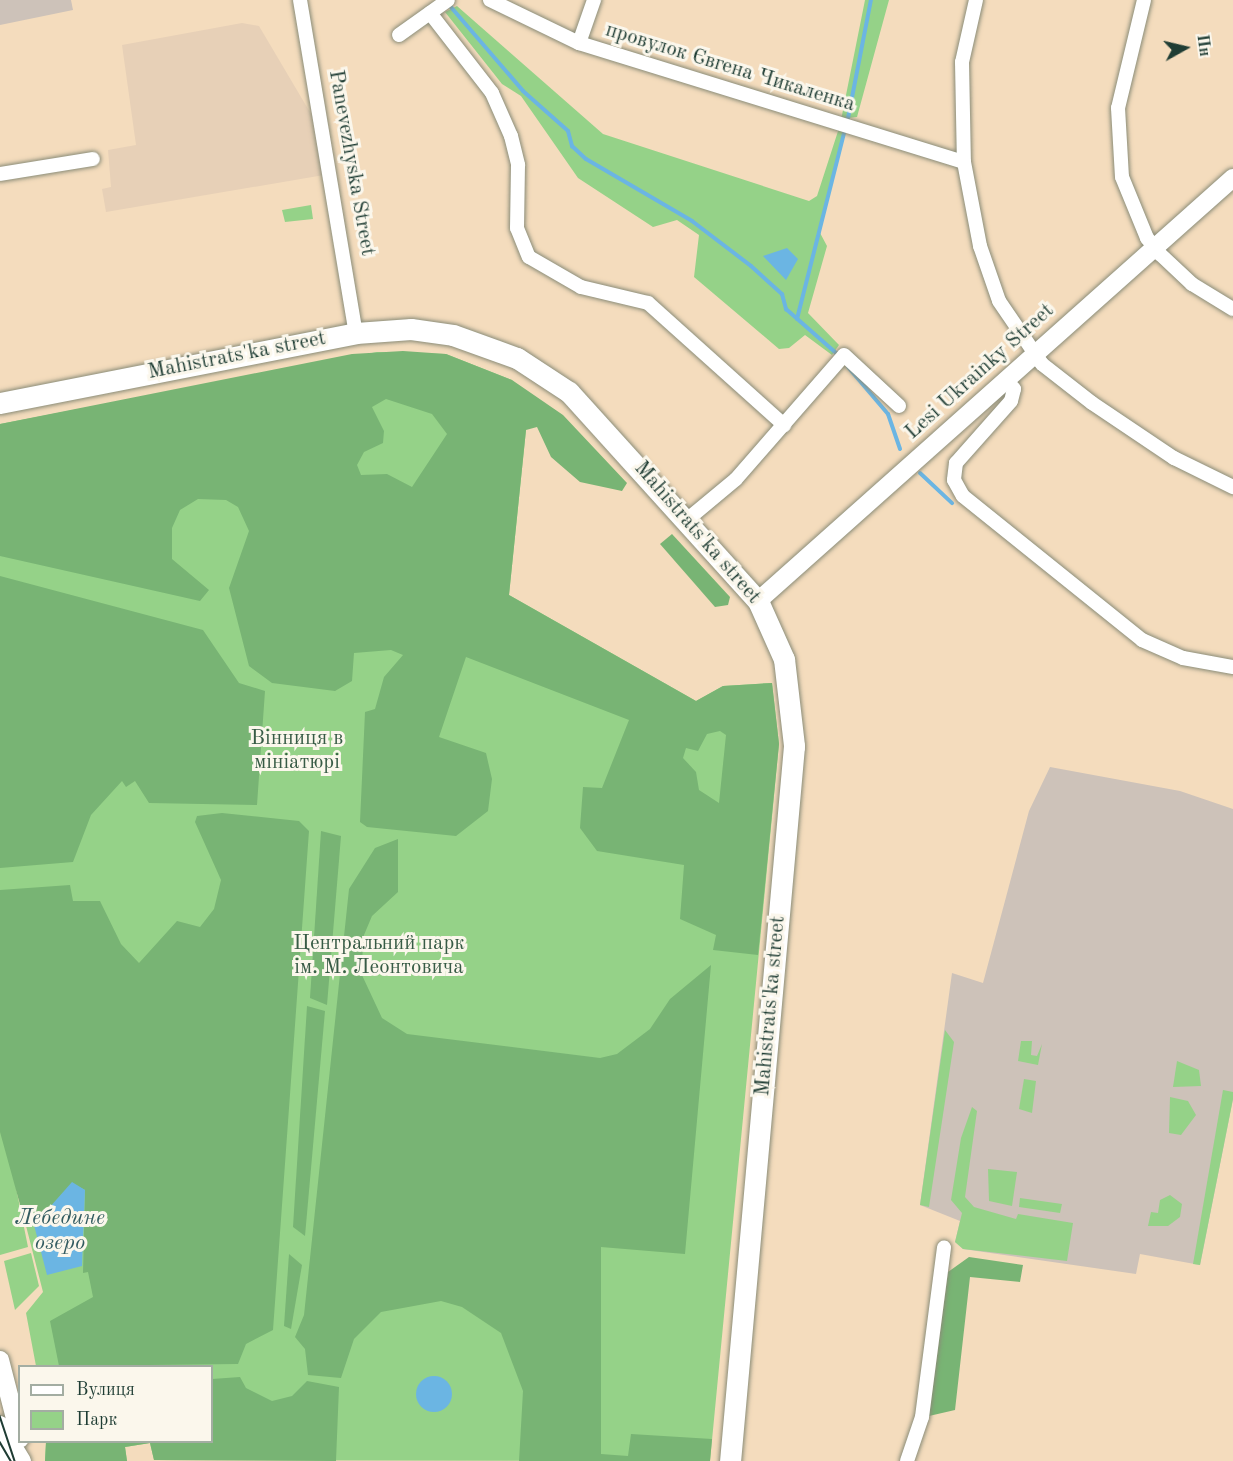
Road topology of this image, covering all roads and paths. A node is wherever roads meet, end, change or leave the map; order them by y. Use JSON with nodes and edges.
{"nodes":[{"id":1,"x":300,"y":0,"type":"edge"},
{"id":2,"x":447,"y":0,"type":"edge"},
{"id":3,"x":490,"y":0,"type":"edge"},
{"id":4,"x":594,"y":0,"type":"edge"},
{"id":5,"x":976,"y":0,"type":"edge"},
{"id":6,"x":1144,"y":0,"type":"edge"},
{"id":7,"x":430,"y":13,"type":"junction"},
{"id":8,"x":399,"y":35,"type":"dead end"},
{"id":9,"x":579,"y":43,"type":"junction"},
{"id":10,"x":93,"y":159,"type":"dead end"},
{"id":11,"x":964,"y":162,"type":"junction"},
{"id":12,"x":0,"y":174,"type":"edge"},
{"id":13,"x":1233,"y":178,"type":"edge"},
{"id":14,"x":1154,"y":246,"type":"junction"},
{"id":15,"x":1233,"y":309,"type":"edge"},
{"id":16,"x":356,"y":333,"type":"junction"},
{"id":17,"x":1035,"y":355,"type":"junction"},
{"id":18,"x":1006,"y":380,"type":"junction"},
{"id":19,"x":0,"y":403,"type":"edge"},
{"id":20,"x":899,"y":406,"type":"dead end"},
{"id":21,"x":784,"y":425,"type":"junction"},
{"id":22,"x":1233,"y":486,"type":"edge"},
{"id":23,"x":688,"y":519,"type":"junction"},
{"id":24,"x":758,"y":602,"type":"junction"},
{"id":25,"x":1233,"y":667,"type":"edge"},
{"id":26,"x":944,"y":1247,"type":"dead end"},
{"id":27,"x":0,"y":1359,"type":"edge"},
{"id":28,"x":3,"y":1394,"type":"edge"},
{"id":29,"x":0,"y":1425,"type":"edge"},
{"id":30,"x":18,"y":1435,"type":"edge"},
{"id":31,"x":20,"y":1443,"type":"edge"},
{"id":32,"x":0,"y":1449,"type":"edge"},
{"id":33,"x":2,"y":1461,"type":"edge"},
{"id":34,"x":23,"y":1461,"type":"edge"},
{"id":35,"x":730,"y":1461,"type":"edge"},
{"id":36,"x":907,"y":1461,"type":"edge"}],
"edges":[{"from":1,"to":16,"type":"street","name":"Panevezhyska Street"},
{"from":2,"to":7,"type":"street"},
{"from":3,"to":9,"type":"street","name":"провулок Євгена Чикаленка"},
{"from":4,"to":9,"type":"street"},
{"from":5,"to":11,"type":"street"},
{"from":6,"to":14,"type":"street"},
{"from":7,"to":8,"type":"street"},
{"from":7,"to":21,"type":"street"},
{"from":9,"to":11,"type":"street","name":"провулок Євгена Чикаленка"},
{"from":10,"to":12,"type":"street"},
{"from":11,"to":17,"type":"street"},
{"from":13,"to":14,"type":"main road","name":"Lesi Ukrainky Street"},
{"from":14,"to":15,"type":"street"},
{"from":14,"to":17,"type":"main road","name":"Lesi Ukrainky Street"},
{"from":16,"to":19,"type":"main road","name":"Mahistrats'ka street"},
{"from":16,"to":23,"type":"main road","name":"Mahistrats'ka street"},
{"from":17,"to":18,"type":"main road","name":"Lesi Ukrainky Street"},
{"from":17,"to":22,"type":"street"},
{"from":18,"to":24,"type":"main road","name":"Lesi Ukrainky Street"},
{"from":18,"to":25,"type":"street"},
{"from":20,"to":21,"type":"street"},
{"from":21,"to":23,"type":"street"},
{"from":23,"to":24,"type":"main road","name":"Mahistrats'ka street"},
{"from":24,"to":35,"type":"main road","name":"Mahistrats'ka street"},
{"from":26,"to":36,"type":"street"},
{"from":27,"to":28,"type":"main road"},
{"from":28,"to":30,"type":"main road"},
{"from":29,"to":34,"type":"main road"},
{"from":31,"to":34,"type":"main road"},
{"from":32,"to":33,"type":"main road"}]}
